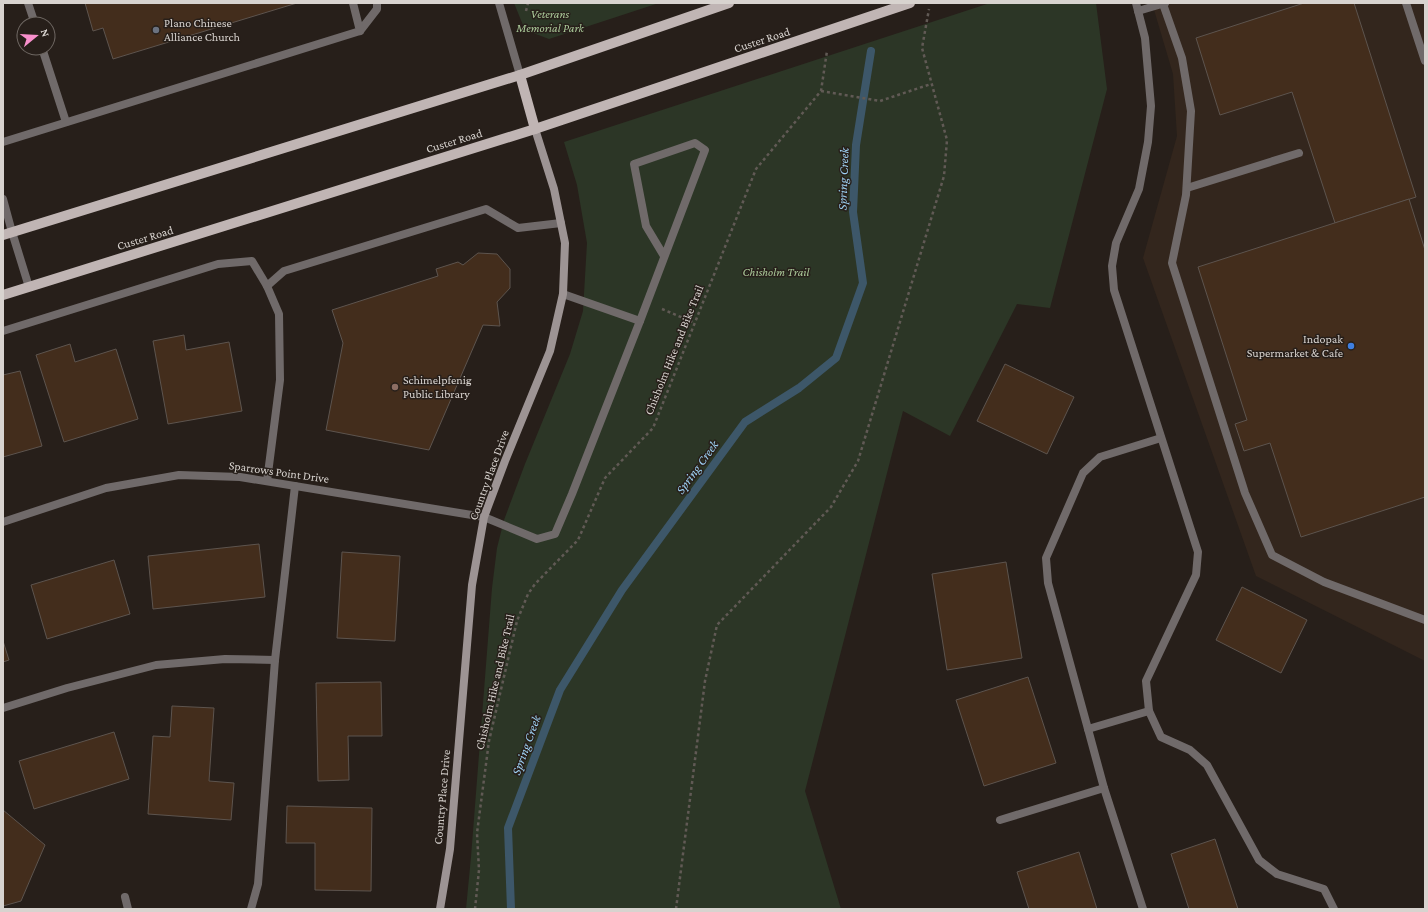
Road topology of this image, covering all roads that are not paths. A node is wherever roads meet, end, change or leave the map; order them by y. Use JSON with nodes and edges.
{"nodes":[{"id":1,"x":28,"y":3,"type":"edge"},
{"id":2,"x":353,"y":3,"type":"edge"},
{"id":3,"x":376,"y":3,"type":"edge"},
{"id":4,"x":499,"y":3,"type":"edge"},
{"id":5,"x":729,"y":3,"type":"edge"},
{"id":6,"x":910,"y":3,"type":"edge"},
{"id":7,"x":1164,"y":3,"type":"edge"},
{"id":8,"x":1406,"y":3,"type":"edge"},
{"id":9,"x":1137,"y":7,"type":"edge"},
{"id":10,"x":32,"y":16,"type":"edge"},
{"id":11,"x":360,"y":31,"type":"junction"},
{"id":12,"x":45,"y":56,"type":"edge"},
{"id":13,"x":1425,"y":61,"type":"edge"},
{"id":14,"x":520,"y":74,"type":"junction"},
{"id":15,"x":66,"y":122,"type":"junction"},
{"id":16,"x":535,"y":130,"type":"junction"},
{"id":17,"x":3,"y":142,"type":"edge"},
{"id":18,"x":1299,"y":153,"type":"dead end"},
{"id":19,"x":1187,"y":188,"type":"junction"},
{"id":20,"x":3,"y":199,"type":"edge"},
{"id":21,"x":561,"y":222,"type":"junction"},
{"id":22,"x":7,"y":234,"type":"edge"},
{"id":23,"x":664,"y":256,"type":"junction"},
{"id":24,"x":268,"y":286,"type":"junction"},
{"id":25,"x":29,"y":287,"type":"junction"},
{"id":26,"x":563,"y":294,"type":"junction"},
{"id":27,"x":3,"y":295,"type":"edge"},
{"id":28,"x":640,"y":321,"type":"junction"},
{"id":29,"x":3,"y":330,"type":"edge"},
{"id":30,"x":1161,"y":438,"type":"junction"},
{"id":31,"x":267,"y":481,"type":"junction"},
{"id":32,"x":295,"y":486,"type":"junction"},
{"id":33,"x":484,"y":517,"type":"junction"},
{"id":34,"x":3,"y":522,"type":"edge"},
{"id":35,"x":1425,"y":620,"type":"edge"},
{"id":36,"x":275,"y":660,"type":"junction"},
{"id":37,"x":3,"y":708,"type":"edge"},
{"id":38,"x":1149,"y":710,"type":"junction"},
{"id":39,"x":1088,"y":729,"type":"junction"},
{"id":40,"x":1104,"y":788,"type":"junction"},
{"id":41,"x":1000,"y":820,"type":"dead end"},
{"id":42,"x":125,"y":897,"type":"dead end"},
{"id":43,"x":128,"y":909,"type":"edge"},
{"id":44,"x":251,"y":909,"type":"edge"},
{"id":45,"x":440,"y":909,"type":"edge"},
{"id":46,"x":1143,"y":909,"type":"edge"},
{"id":47,"x":1334,"y":909,"type":"edge"}],
"edges":[{"from":1,"to":10,"type":"street"},
{"from":2,"to":11,"type":"street"},
{"from":3,"to":11,"type":"street"},
{"from":4,"to":14,"type":"street"},
{"from":5,"to":14,"type":"main road"},
{"from":6,"to":16,"type":"main road","name":"Custer Road"},
{"from":7,"to":9,"type":"street"},
{"from":7,"to":19,"type":"street"},
{"from":8,"to":13,"type":"street"},
{"from":9,"to":30,"type":"street"},
{"from":11,"to":15,"type":"street"},
{"from":12,"to":15,"type":"street"},
{"from":14,"to":16,"type":"main road"},
{"from":14,"to":22,"type":"main road"},
{"from":15,"to":17,"type":"street"},
{"from":16,"to":21,"type":"street","name":"Country Place Drive"},
{"from":16,"to":25,"type":"main road","name":"Custer Road"},
{"from":18,"to":19,"type":"street"},
{"from":19,"to":35,"type":"street"},
{"from":20,"to":22,"type":"street"},
{"from":21,"to":24,"type":"street"},
{"from":21,"to":26,"type":"street","name":"Country Place Drive"},
{"from":22,"to":25,"type":"street"},
{"from":23,"to":23,"type":"street"},
{"from":23,"to":28,"type":"street"},
{"from":24,"to":29,"type":"street"},
{"from":24,"to":31,"type":"street"},
{"from":25,"to":27,"type":"main road","name":"Custer Road"},
{"from":26,"to":28,"type":"street"},
{"from":26,"to":33,"type":"street","name":"Country Place Drive"},
{"from":28,"to":33,"type":"street","name":"Sparrows Point Drive"},
{"from":30,"to":38,"type":"street"},
{"from":30,"to":39,"type":"street"},
{"from":31,"to":32,"type":"street","name":"Sparrows Point Drive"},
{"from":31,"to":34,"type":"street","name":"Sparrows Point Drive"},
{"from":32,"to":33,"type":"street","name":"Sparrows Point Drive"},
{"from":32,"to":36,"type":"street"},
{"from":33,"to":45,"type":"street","name":"Country Place Drive"},
{"from":36,"to":37,"type":"street"},
{"from":36,"to":44,"type":"street"},
{"from":38,"to":39,"type":"street"},
{"from":38,"to":47,"type":"street"},
{"from":39,"to":40,"type":"street"},
{"from":40,"to":41,"type":"street"},
{"from":40,"to":46,"type":"street"},
{"from":42,"to":43,"type":"street"}]}
